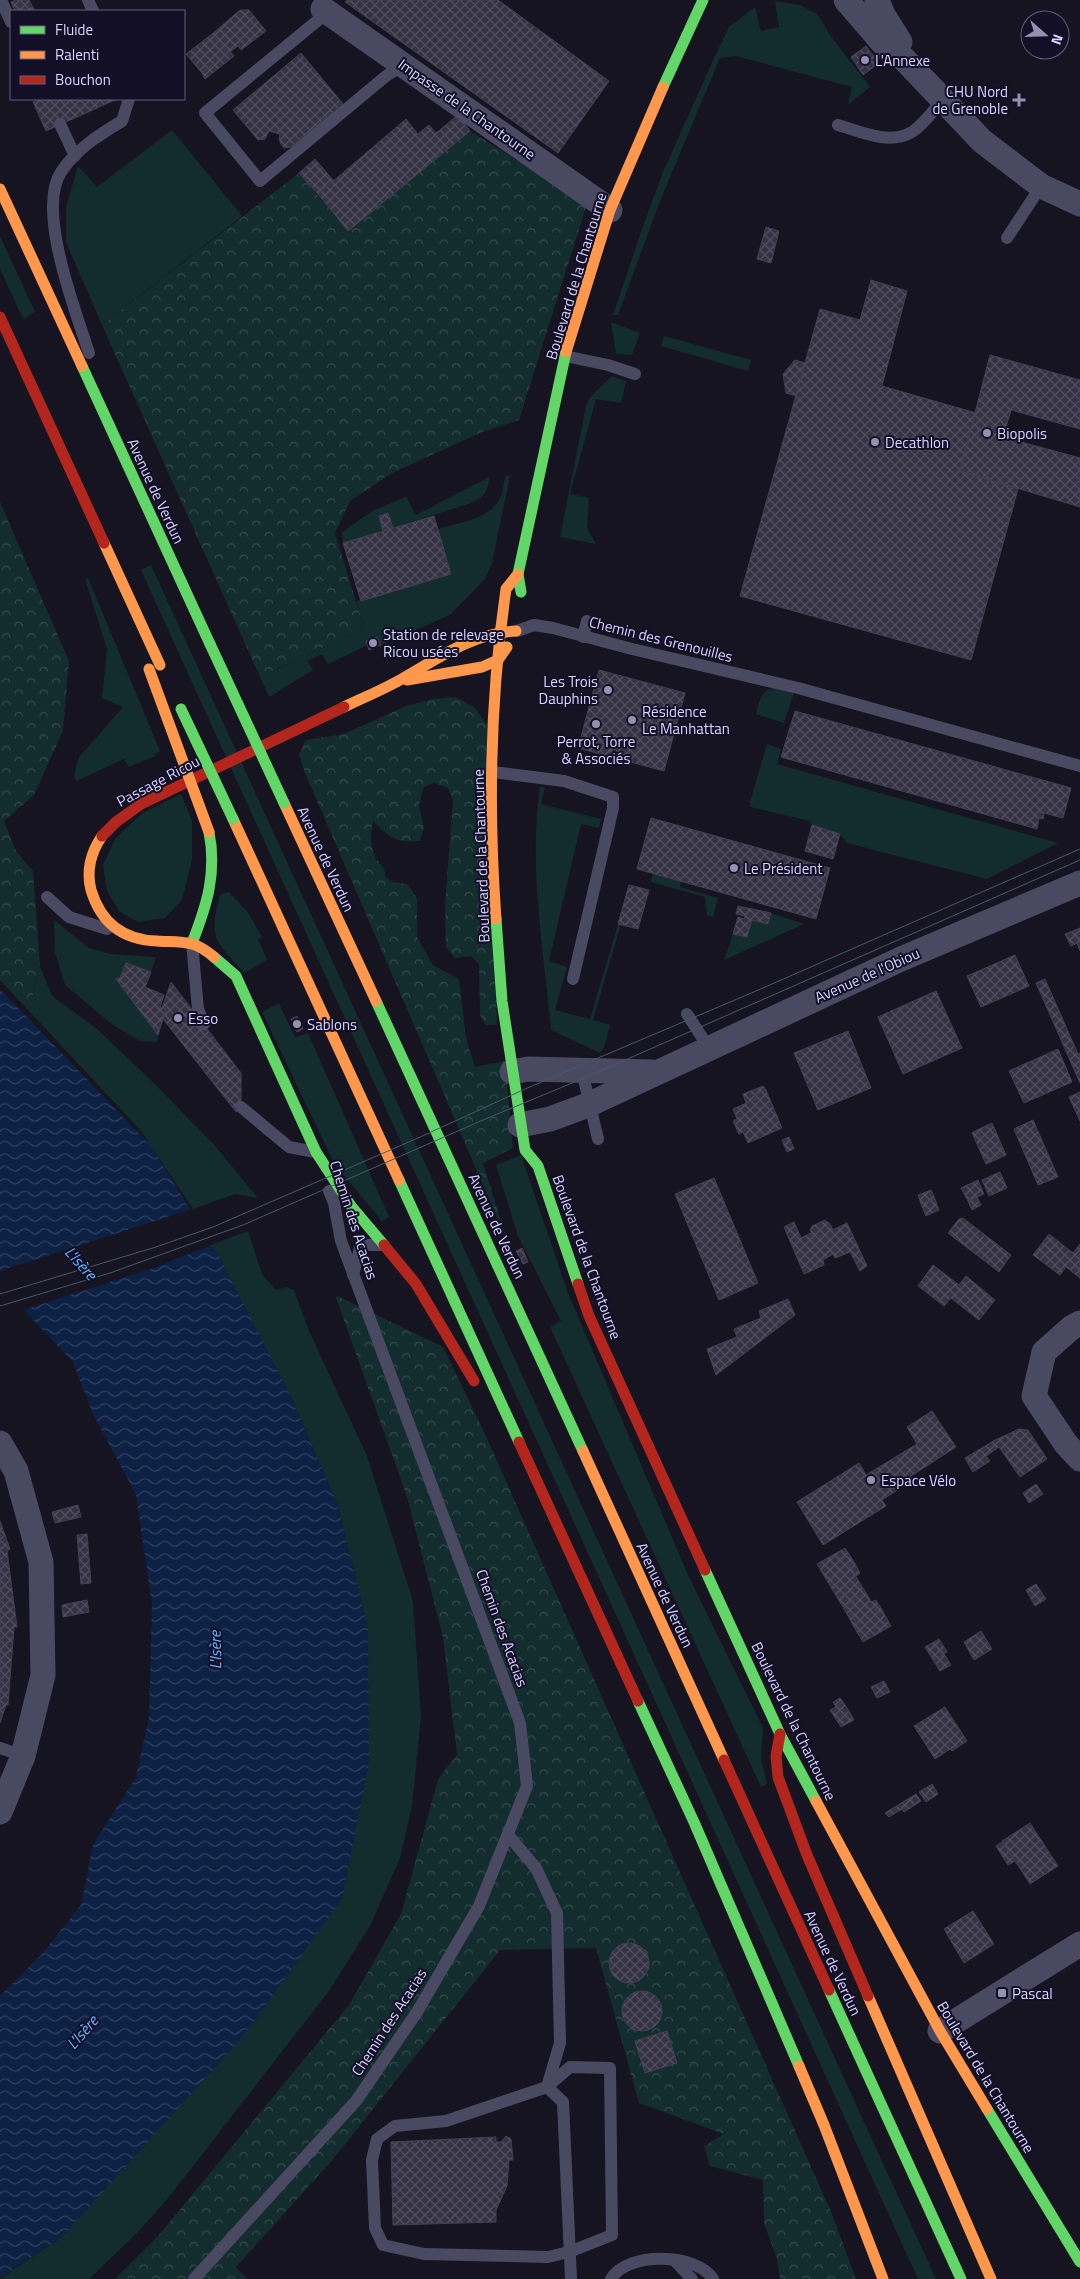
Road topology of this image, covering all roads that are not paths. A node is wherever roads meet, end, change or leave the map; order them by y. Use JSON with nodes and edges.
{"nodes":[{"id":1,"x":1,"y":0,"type":"edge"},
{"id":2,"x":703,"y":0,"type":"edge"},
{"id":3,"x":846,"y":0,"type":"edge"},
{"id":4,"x":877,"y":0,"type":"edge"},
{"id":5,"x":326,"y":10,"type":"joint"},
{"id":6,"x":10,"y":20,"type":"edge"},
{"id":7,"x":904,"y":59,"type":"junction"},
{"id":8,"x":403,"y":65,"type":"junction"},
{"id":9,"x":129,"y":100,"type":"edge"},
{"id":10,"x":943,"y":100,"type":"junction"},
{"id":11,"x":60,"y":124,"type":"dead end"},
{"id":12,"x":838,"y":125,"type":"dead end"},
{"id":13,"x":75,"y":156,"type":"junction"},
{"id":14,"x":1041,"y":186,"type":"junction"},
{"id":15,"x":0,"y":189,"type":"edge"},
{"id":16,"x":1080,"y":204,"type":"edge"},
{"id":17,"x":610,"y":210,"type":"junction"},
{"id":18,"x":1007,"y":238,"type":"dead end"},
{"id":19,"x":0,"y":317,"type":"edge"},
{"id":20,"x":565,"y":356,"type":"junction"},
{"id":21,"x":635,"y":374,"type":"dead end"},
{"id":22,"x":110,"y":426,"type":"junction"},
{"id":23,"x":518,"y":574,"type":"junction"},
{"id":24,"x":587,"y":621,"type":"dead end"},
{"id":25,"x":500,"y":630,"type":"junction"},
{"id":26,"x":518,"y":631,"type":"junction"},
{"id":27,"x":583,"y":637,"type":"junction"},
{"id":28,"x":515,"y":660,"type":"dead end"},
{"id":29,"x":498,"y":661,"type":"junction"},
{"id":30,"x":448,"y":674,"type":"junction"},
{"id":31,"x":400,"y":680,"type":"junction"},
{"id":32,"x":461,"y":682,"type":"dead end"},
{"id":33,"x":482,"y":694,"type":"dead end"},
{"id":34,"x":176,"y":699,"type":"dead end"},
{"id":35,"x":493,"y":710,"type":"junction"},
{"id":36,"x":1080,"y":766,"type":"edge"},
{"id":37,"x":493,"y":772,"type":"junction"},
{"id":38,"x":1080,"y":883,"type":"edge"},
{"id":39,"x":47,"y":897,"type":"dead end"},
{"id":40,"x":120,"y":933,"type":"junction"},
{"id":41,"x":192,"y":943,"type":"junction"},
{"id":42,"x":573,"y":979,"type":"dead end"},
{"id":43,"x":687,"y":1014,"type":"dead end"},
{"id":44,"x":204,"y":1024,"type":"dead end"},
{"id":45,"x":710,"y":1048,"type":"junction"},
{"id":46,"x":524,"y":1069,"type":"junction"},
{"id":47,"x":582,"y":1071,"type":"junction"},
{"id":48,"x":657,"y":1072,"type":"junction"},
{"id":49,"x":588,"y":1105,"type":"junction"},
{"id":50,"x":241,"y":1106,"type":"dead end"},
{"id":51,"x":532,"y":1124,"type":"junction"},
{"id":52,"x":598,"y":1139,"type":"dead end"},
{"id":53,"x":316,"y":1152,"type":"junction"},
{"id":54,"x":540,"y":1152,"type":"dead end"},
{"id":55,"x":538,"y":1166,"type":"junction"},
{"id":56,"x":384,"y":1245,"type":"junction"},
{"id":57,"x":353,"y":1274,"type":"junction"},
{"id":58,"x":1080,"y":1323,"type":"edge"},
{"id":59,"x":0,"y":1443,"type":"edge"},
{"id":60,"x":1080,"y":1459,"type":"edge"},
{"id":61,"x":541,"y":1491,"type":"junction"},
{"id":62,"x":780,"y":1734,"type":"junction"},
{"id":63,"x":0,"y":1748,"type":"edge"},
{"id":64,"x":23,"y":1756,"type":"junction"},
{"id":65,"x":0,"y":1812,"type":"edge"},
{"id":66,"x":508,"y":1835,"type":"junction"},
{"id":67,"x":1080,"y":1944,"type":"edge"},
{"id":68,"x":940,"y":2031,"type":"junction"},
{"id":69,"x":547,"y":2087,"type":"junction"},
{"id":70,"x":824,"y":2125,"type":"junction"},
{"id":71,"x":876,"y":2228,"type":"dead end"},
{"id":72,"x":569,"y":2252,"type":"junction"},
{"id":73,"x":675,"y":2260,"type":"junction"},
{"id":74,"x":1080,"y":2262,"type":"edge"},
{"id":75,"x":194,"y":2279,"type":"edge"},
{"id":76,"x":571,"y":2279,"type":"edge"},
{"id":77,"x":611,"y":2279,"type":"edge"},
{"id":78,"x":692,"y":2279,"type":"edge"},
{"id":79,"x":712,"y":2279,"type":"edge"},
{"id":80,"x":883,"y":2279,"type":"edge"},
{"id":81,"x":961,"y":2279,"type":"edge"},
{"id":82,"x":991,"y":2279,"type":"edge"}],
"edges":[{"from":1,"to":6,"type":"lane"},
{"from":2,"to":17,"type":"main road","name":"Boulevard de la Chantourne"},
{"from":3,"to":7,"type":"street"},
{"from":4,"to":7,"type":"street"},
{"from":5,"to":8,"type":"street","name":"Impasse de la Chantourne"},
{"from":5,"to":8,"type":"lane"},
{"from":7,"to":10,"type":"street"},
{"from":8,"to":17,"type":"street","name":"Impasse de la Chantourne"},
{"from":9,"to":13,"type":"lane"},
{"from":10,"to":12,"type":"lane"},
{"from":10,"to":14,"type":"street"},
{"from":11,"to":13,"type":"lane"},
{"from":13,"to":22,"type":"lane"},
{"from":14,"to":16,"type":"street"},
{"from":14,"to":18,"type":"lane"},
{"from":15,"to":22,"type":"main road","name":"Avenue de Verdun"},
{"from":17,"to":20,"type":"main road","name":"Boulevard de la Chantourne"},
{"from":19,"to":41,"type":"main road","bridge":true},
{"from":20,"to":21,"type":"lane"},
{"from":20,"to":23,"type":"main road","name":"Boulevard de la Chantourne"},
{"from":22,"to":81,"type":"main road","name":"Avenue de Verdun","bridge":true},
{"from":23,"to":25,"type":"main road","name":"Boulevard de la Chantourne"},
{"from":23,"to":26,"type":"main road","name":"Boulevard de la Chantourne"},
{"from":24,"to":27,"type":"lane"},
{"from":25,"to":26,"type":"main road"},
{"from":25,"to":29,"type":"main road","name":"Boulevard de la Chantourne"},
{"from":25,"to":31,"type":"main road"},
{"from":26,"to":27,"type":"lane","name":"Chemin des Grenouilles"},
{"from":26,"to":28,"type":"main road","name":"Boulevard de la Chantourne"},
{"from":26,"to":29,"type":"main road"},
{"from":27,"to":36,"type":"lane","name":"Chemin des Grenouilles"},
{"from":29,"to":30,"type":"main road"},
{"from":29,"to":35,"type":"main road","name":"Boulevard de la Chantourne"},
{"from":30,"to":31,"type":"main road"},
{"from":30,"to":32,"type":"main road"},
{"from":31,"to":40,"type":"main road","name":"Passage Ricou"},
{"from":33,"to":35,"type":"main road"},
{"from":34,"to":61,"type":"main road","bridge":true},
{"from":35,"to":37,"type":"main road","name":"Boulevard de la Chantourne"},
{"from":37,"to":42,"type":"lane"},
{"from":37,"to":46,"type":"main road","name":"Boulevard de la Chantourne"},
{"from":38,"to":45,"type":"street","name":"Avenue de l'Obiou"},
{"from":39,"to":40,"type":"lane"},
{"from":40,"to":41,"type":"main road"},
{"from":41,"to":44,"type":"lane"},
{"from":41,"to":53,"type":"main road","name":"Chemin des Acacias"},
{"from":43,"to":45,"type":"lane"},
{"from":45,"to":48,"type":"street","name":"Avenue de l'Obiou"},
{"from":46,"to":47,"type":"street","name":"Avenue de l'Obiou"},
{"from":46,"to":51,"type":"main road","name":"Boulevard de la Chantourne"},
{"from":47,"to":48,"type":"street","name":"Avenue de l'Obiou"},
{"from":47,"to":49,"type":"lane"},
{"from":48,"to":49,"type":"street","name":"Avenue de l'Obiou"},
{"from":49,"to":51,"type":"street","name":"Avenue de l'Obiou"},
{"from":49,"to":52,"type":"lane"},
{"from":50,"to":53,"type":"lane"},
{"from":51,"to":55,"type":"main road","name":"Boulevard de la Chantourne"},
{"from":53,"to":56,"type":"main road"},
{"from":53,"to":57,"type":"lane","name":"Chemin des Acacias"},
{"from":54,"to":55,"type":"main road","name":"Boulevard de la Chantourne"},
{"from":55,"to":62,"type":"main road","name":"Boulevard de la Chantourne"},
{"from":56,"to":57,"type":"lane"},
{"from":56,"to":61,"type":"main road"},
{"from":57,"to":66,"type":"lane","name":"Chemin des Acacias"},
{"from":58,"to":60,"type":"street"},
{"from":59,"to":64,"type":"street"},
{"from":61,"to":70,"type":"main road"},
{"from":62,"to":68,"type":"main road","name":"Boulevard de la Chantourne"},
{"from":62,"to":82,"type":"main road"},
{"from":63,"to":64,"type":"lane"},
{"from":64,"to":65,"type":"street"},
{"from":66,"to":69,"type":"lane"},
{"from":66,"to":75,"type":"lane","name":"Chemin des Acacias"},
{"from":67,"to":68,"type":"street"},
{"from":68,"to":74,"type":"main road","name":"Boulevard de la Chantourne"},
{"from":69,"to":72,"type":"lane"},
{"from":69,"to":72,"type":"lane"},
{"from":69,"to":72,"type":"lane"},
{"from":70,"to":71,"type":"main road"},
{"from":70,"to":80,"type":"main road"},
{"from":72,"to":76,"type":"lane"},
{"from":73,"to":77,"type":"lane"},
{"from":73,"to":78,"type":"lane"},
{"from":73,"to":79,"type":"lane"}]}
